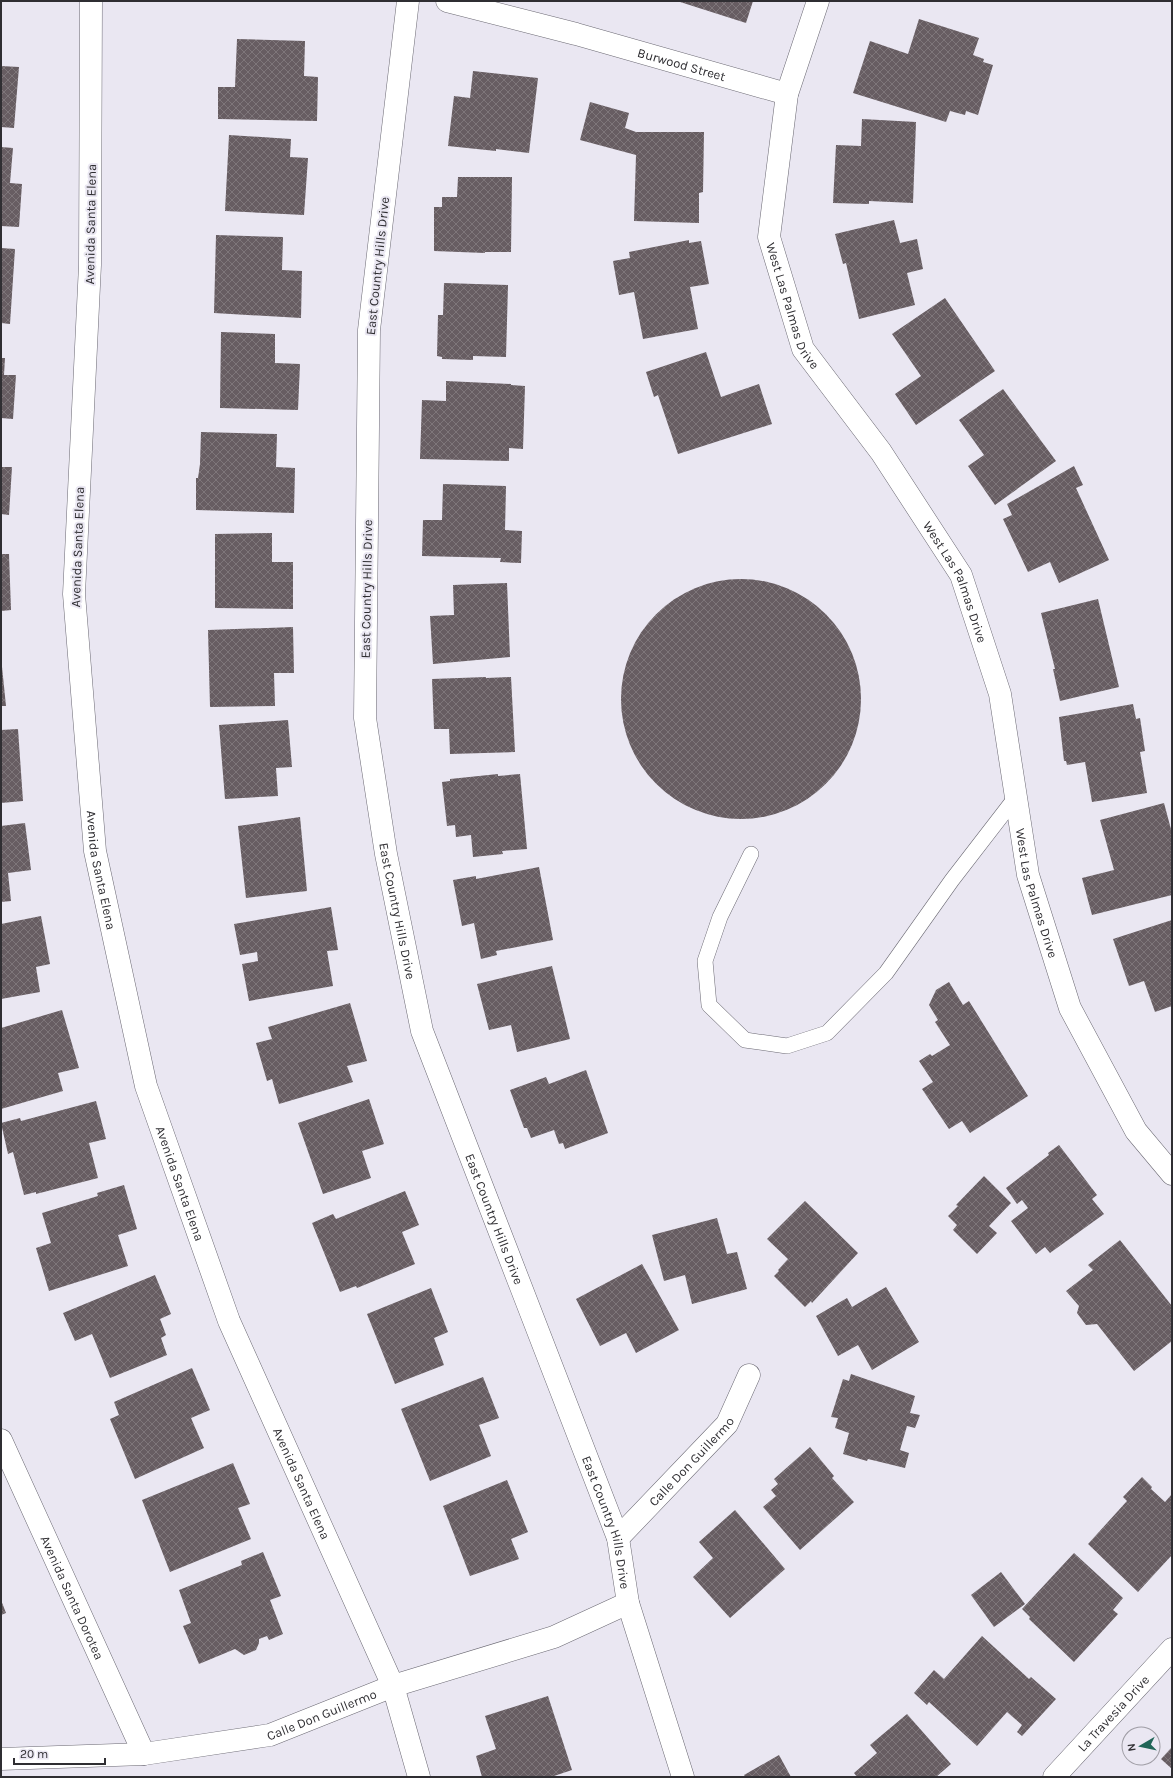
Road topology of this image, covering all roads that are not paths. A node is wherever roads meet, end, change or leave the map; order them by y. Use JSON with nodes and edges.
{"nodes":[{"id":1,"x":91,"y":1,"type":"edge"},
{"id":2,"x":408,"y":1,"type":"edge"},
{"id":3,"x":446,"y":1,"type":"edge"},
{"id":4,"x":818,"y":1,"type":"edge"},
{"id":5,"x":787,"y":94,"type":"junction"},
{"id":6,"x":1016,"y":797,"type":"junction"},
{"id":7,"x":751,"y":854,"type":"dead end"},
{"id":8,"x":1172,"y":1174,"type":"edge"},
{"id":9,"x":749,"y":1375,"type":"dead end"},
{"id":10,"x":1,"y":1440,"type":"edge"},
{"id":11,"x":618,"y":1538,"type":"junction"},
{"id":12,"x":628,"y":1604,"type":"junction"},
{"id":13,"x":1172,"y":1649,"type":"edge"},
{"id":14,"x":393,"y":1686,"type":"junction"},
{"id":15,"x":144,"y":1754,"type":"junction"},
{"id":16,"x":9,"y":1765,"type":"edge"},
{"id":17,"x":419,"y":1777,"type":"edge"},
{"id":18,"x":683,"y":1777,"type":"edge"},
{"id":19,"x":1054,"y":1777,"type":"edge"}],
"edges":[{"from":1,"to":14,"type":"street","name":"Avenida Santa Elena"},
{"from":2,"to":11,"type":"street","name":"East Country Hills Drive"},
{"from":3,"to":5,"type":"street","name":"Burwood Street"},
{"from":4,"to":5,"type":"street","name":"West Las Palmas Drive"},
{"from":5,"to":6,"type":"street","name":"West Las Palmas Drive"},
{"from":6,"to":7,"type":"lane"},
{"from":6,"to":8,"type":"street","name":"West Las Palmas Drive"},
{"from":9,"to":11,"type":"street","name":"Calle Don Guillermo"},
{"from":10,"to":15,"type":"street","name":"Avenida Santa Dorotea"},
{"from":11,"to":12,"type":"street","name":"East Country Hills Drive"},
{"from":12,"to":14,"type":"street","name":"Calle Don Guillermo"},
{"from":12,"to":18,"type":"street","name":"East Country Hills Drive"},
{"from":13,"to":19,"type":"street","name":"La Travesia Drive"},
{"from":14,"to":15,"type":"street","name":"Calle Don Guillermo"},
{"from":14,"to":17,"type":"street","name":"Avenida Santa Elena"},
{"from":15,"to":16,"type":"street","name":"Calle Don Guillermo"}]}
